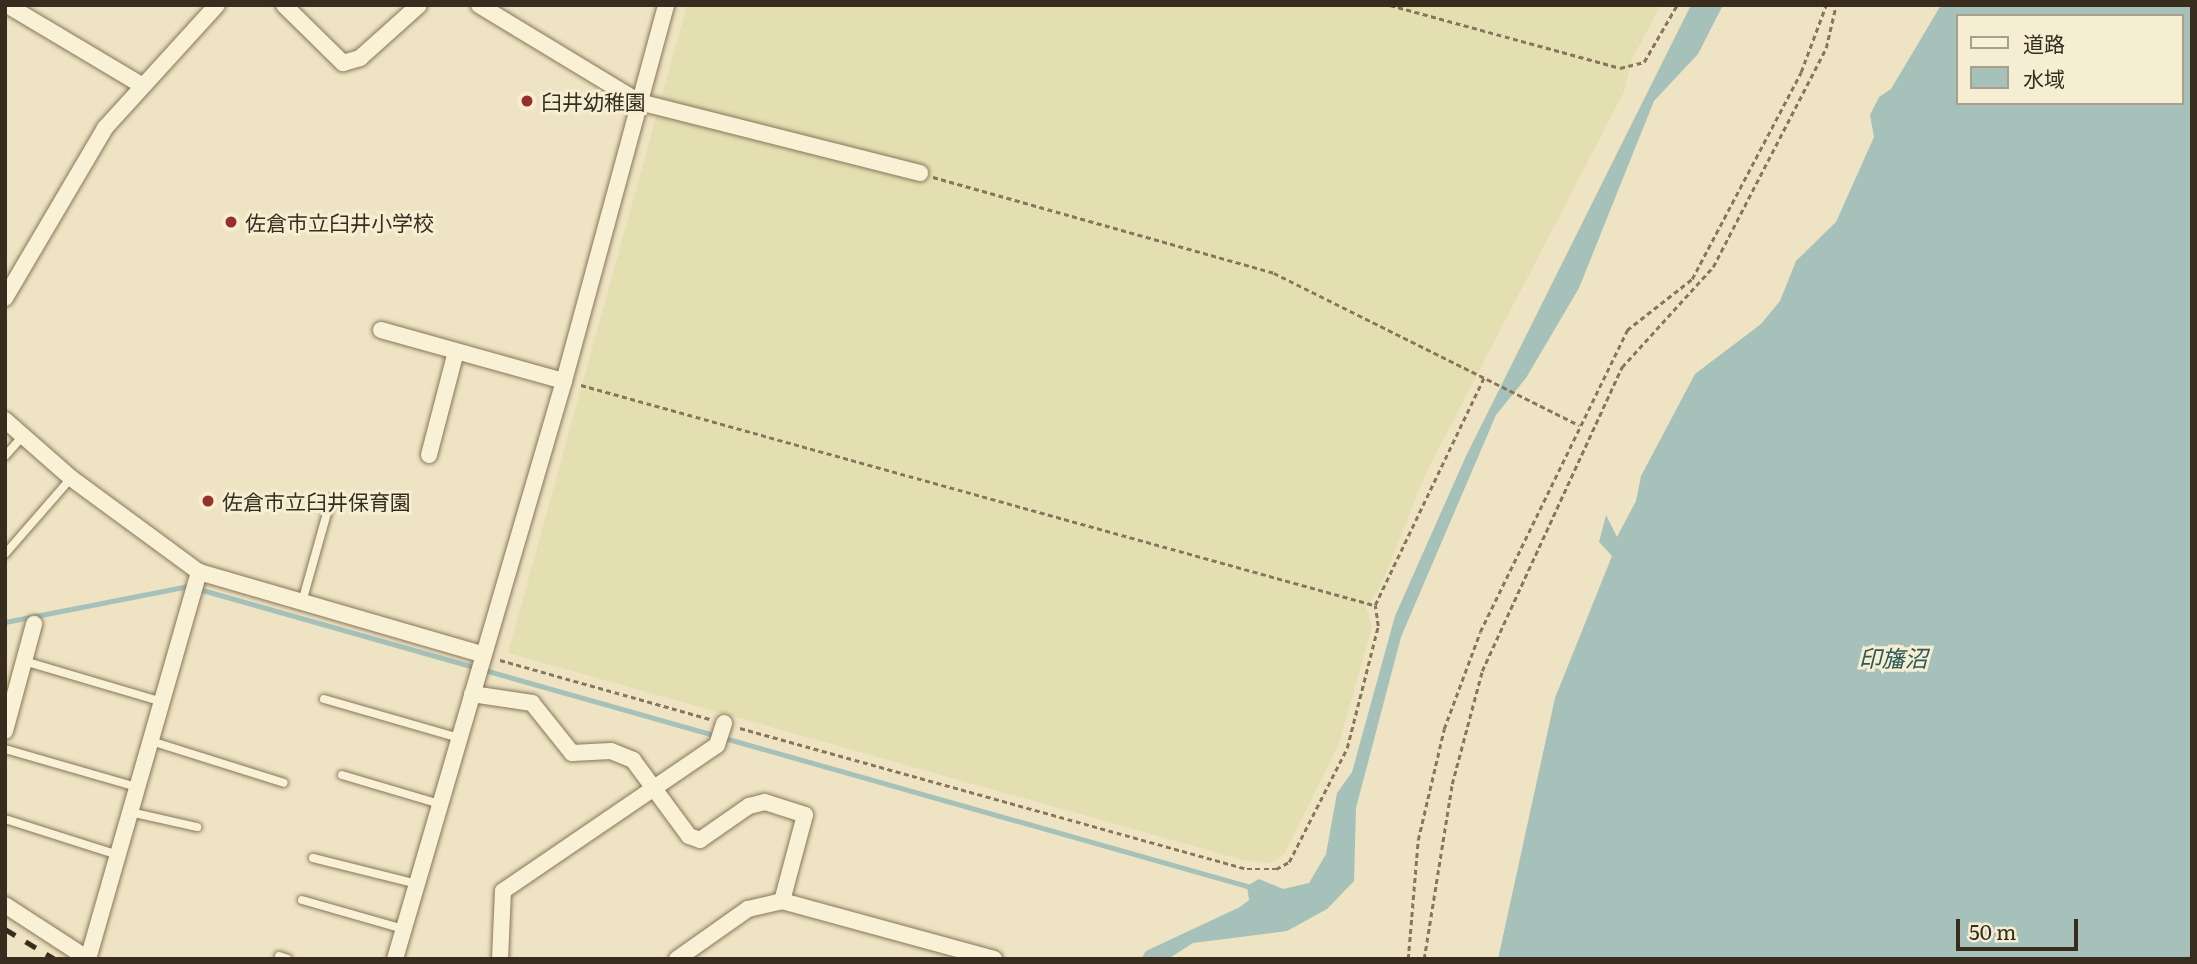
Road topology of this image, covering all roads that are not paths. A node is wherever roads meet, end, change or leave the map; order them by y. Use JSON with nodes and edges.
{"nodes":[{"id":1,"x":6,"y":5,"type":"edge"},
{"id":2,"x":217,"y":5,"type":"edge"},
{"id":3,"x":284,"y":5,"type":"edge"},
{"id":4,"x":419,"y":5,"type":"edge"},
{"id":5,"x":479,"y":5,"type":"edge"},
{"id":6,"x":666,"y":5,"type":"edge"},
{"id":7,"x":141,"y":85,"type":"junction"},
{"id":8,"x":639,"y":102,"type":"junction"},
{"id":9,"x":920,"y":173,"type":"road end"},
{"id":10,"x":5,"y":298,"type":"edge"},
{"id":11,"x":381,"y":330,"type":"dead end"},
{"id":12,"x":456,"y":351,"type":"junction"},
{"id":13,"x":564,"y":381,"type":"junction"},
{"id":14,"x":5,"y":420,"type":"edge"},
{"id":15,"x":24,"y":435,"type":"junction"},
{"id":16,"x":429,"y":455,"type":"dead end"},
{"id":17,"x":5,"y":456,"type":"edge"},
{"id":18,"x":71,"y":478,"type":"junction"},
{"id":19,"x":331,"y":499,"type":"dead end"},
{"id":20,"x":5,"y":554,"type":"edge"},
{"id":21,"x":197,"y":583,"type":"junction"},
{"id":22,"x":302,"y":602,"type":"junction"},
{"id":23,"x":34,"y":624,"type":"dead end"},
{"id":24,"x":24,"y":661,"type":"junction"},
{"id":25,"x":479,"y":663,"type":"junction"},
{"id":26,"x":10,"y":691,"type":"edge"},
{"id":27,"x":472,"y":694,"type":"junction"},
{"id":28,"x":324,"y":699,"type":"dead end"},
{"id":29,"x":162,"y":702,"type":"junction"},
{"id":30,"x":5,"y":731,"type":"edge"},
{"id":31,"x":721,"y":732,"type":"road end"},
{"id":32,"x":459,"y":738,"type":"junction"},
{"id":33,"x":151,"y":741,"type":"junction"},
{"id":34,"x":5,"y":749,"type":"edge"},
{"id":35,"x":342,"y":775,"type":"dead end"},
{"id":36,"x":284,"y":783,"type":"dead end"},
{"id":37,"x":138,"y":788,"type":"junction"},
{"id":38,"x":654,"y":788,"type":"junction"},
{"id":39,"x":441,"y":804,"type":"junction"},
{"id":40,"x":130,"y":812,"type":"junction"},
{"id":41,"x":5,"y":819,"type":"edge"},
{"id":42,"x":197,"y":828,"type":"dead end"},
{"id":43,"x":118,"y":855,"type":"junction"},
{"id":44,"x":313,"y":858,"type":"dead end"},
{"id":45,"x":417,"y":884,"type":"junction"},
{"id":46,"x":302,"y":900,"type":"dead end"},
{"id":47,"x":782,"y":901,"type":"junction"},
{"id":48,"x":5,"y":905,"type":"edge"},
{"id":49,"x":404,"y":929,"type":"junction"},
{"id":50,"x":88,"y":959,"type":"edge"},
{"id":51,"x":395,"y":959,"type":"edge"},
{"id":52,"x":500,"y":959,"type":"edge"},
{"id":53,"x":677,"y":959,"type":"edge"},
{"id":54,"x":994,"y":959,"type":"edge"}],
"edges":[{"from":1,"to":7,"type":"street"},
{"from":2,"to":7,"type":"street"},
{"from":3,"to":4,"type":"street"},
{"from":5,"to":8,"type":"street"},
{"from":6,"to":8,"type":"street"},
{"from":7,"to":10,"type":"street"},
{"from":8,"to":9,"type":"street"},
{"from":8,"to":13,"type":"street"},
{"from":11,"to":12,"type":"street"},
{"from":12,"to":13,"type":"street"},
{"from":12,"to":16,"type":"street"},
{"from":13,"to":25,"type":"street"},
{"from":14,"to":15,"type":"street"},
{"from":15,"to":17,"type":"lane"},
{"from":15,"to":18,"type":"street"},
{"from":18,"to":20,"type":"lane"},
{"from":18,"to":21,"type":"street"},
{"from":19,"to":22,"type":"lane"},
{"from":21,"to":22,"type":"street"},
{"from":21,"to":29,"type":"street"},
{"from":22,"to":25,"type":"street"},
{"from":23,"to":24,"type":"street"},
{"from":24,"to":26,"type":"street"},
{"from":24,"to":29,"type":"lane"},
{"from":25,"to":27,"type":"street"},
{"from":26,"to":30,"type":"street"},
{"from":27,"to":32,"type":"street"},
{"from":27,"to":38,"type":"street"},
{"from":28,"to":32,"type":"lane"},
{"from":29,"to":33,"type":"street"},
{"from":31,"to":38,"type":"street"},
{"from":32,"to":39,"type":"street"},
{"from":33,"to":36,"type":"lane"},
{"from":33,"to":37,"type":"street"},
{"from":34,"to":37,"type":"lane"},
{"from":35,"to":39,"type":"lane"},
{"from":37,"to":40,"type":"street"},
{"from":38,"to":47,"type":"street"},
{"from":38,"to":52,"type":"street"},
{"from":39,"to":45,"type":"street"},
{"from":40,"to":42,"type":"lane"},
{"from":40,"to":43,"type":"street"},
{"from":41,"to":43,"type":"lane"},
{"from":43,"to":50,"type":"street"},
{"from":44,"to":45,"type":"lane"},
{"from":45,"to":49,"type":"street"},
{"from":46,"to":49,"type":"lane"},
{"from":47,"to":53,"type":"street"},
{"from":47,"to":54,"type":"street"},
{"from":48,"to":50,"type":"street"},
{"from":49,"to":51,"type":"street"}]}
